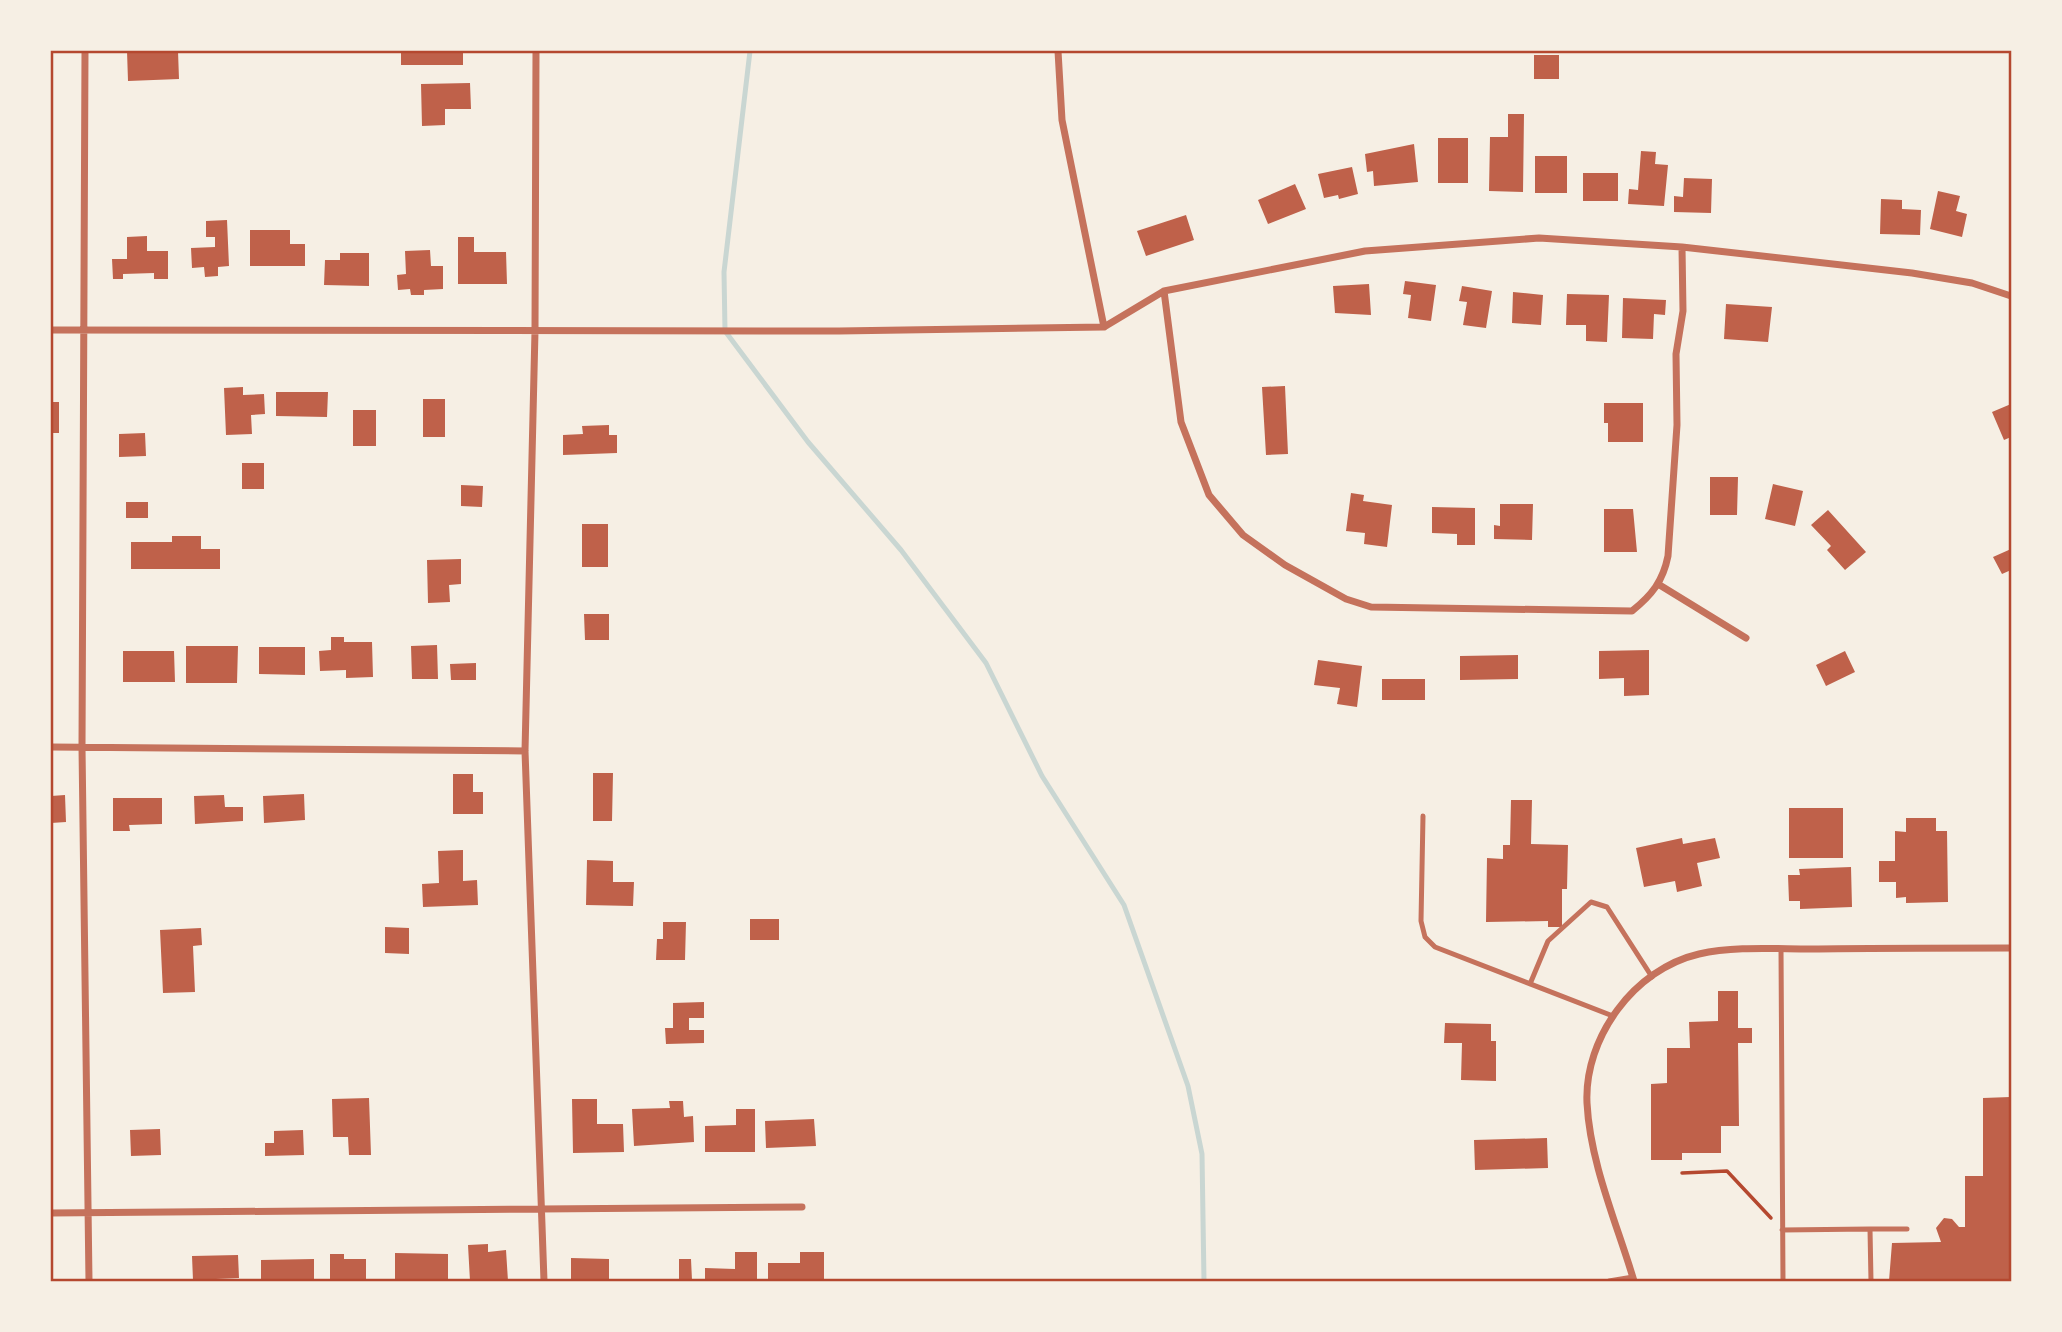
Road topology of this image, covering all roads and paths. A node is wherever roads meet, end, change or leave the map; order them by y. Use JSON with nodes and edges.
{"nodes":[{"id":1,"x":85,"y":51,"type":"edge"},
{"id":2,"x":536,"y":51,"type":"edge"},
{"id":3,"x":1058,"y":51,"type":"edge"},
{"id":4,"x":1682,"y":247,"type":"junction"},
{"id":5,"x":1164,"y":291,"type":"junction"},
{"id":6,"x":2010,"y":297,"type":"edge"},
{"id":7,"x":1104,"y":327,"type":"junction"},
{"id":8,"x":82,"y":329,"type":"junction"},
{"id":9,"x":51,"y":330,"type":"edge"},
{"id":10,"x":535,"y":331,"type":"junction"},
{"id":11,"x":1658,"y":584,"type":"junction"},
{"id":12,"x":1746,"y":638,"type":"dead end"},
{"id":13,"x":51,"y":747,"type":"edge"},
{"id":14,"x":82,"y":747,"type":"junction"},
{"id":15,"x":525,"y":751,"type":"junction"},
{"id":16,"x":1423,"y":816,"type":"dead end"},
{"id":17,"x":2011,"y":948,"type":"edge"},
{"id":18,"x":1781,"y":949,"type":"junction"},
{"id":19,"x":1652,"y":976,"type":"junction"},
{"id":20,"x":1530,"y":984,"type":"junction"},
{"id":21,"x":1613,"y":1016,"type":"junction"},
{"id":22,"x":1682,"y":1173,"type":"dead end"},
{"id":23,"x":802,"y":1207,"type":"dead end"},
{"id":24,"x":543,"y":1209,"type":"junction"},
{"id":25,"x":89,"y":1212,"type":"junction"},
{"id":26,"x":51,"y":1213,"type":"edge"},
{"id":27,"x":1870,"y":1229,"type":"junction"},
{"id":28,"x":1907,"y":1229,"type":"dead end"},
{"id":29,"x":1782,"y":1230,"type":"junction"},
{"id":30,"x":1634,"y":1279,"type":"edge"},
{"id":31,"x":89,"y":1281,"type":"edge"},
{"id":32,"x":544,"y":1281,"type":"edge"},
{"id":33,"x":1609,"y":1281,"type":"edge"},
{"id":34,"x":1783,"y":1281,"type":"edge"},
{"id":35,"x":1871,"y":1281,"type":"edge"}],
"edges":[{"from":1,"to":8,"type":"street"},
{"from":2,"to":10,"type":"street"},
{"from":3,"to":7,"type":"street"},
{"from":4,"to":5,"type":"street"},
{"from":4,"to":6,"type":"street"},
{"from":4,"to":11,"type":"street"},
{"from":5,"to":7,"type":"street"},
{"from":5,"to":11,"type":"street"},
{"from":7,"to":10,"type":"street"},
{"from":8,"to":9,"type":"street"},
{"from":8,"to":10,"type":"street"},
{"from":8,"to":14,"type":"street"},
{"from":10,"to":15,"type":"street"},
{"from":11,"to":12,"type":"street"},
{"from":13,"to":14,"type":"street"},
{"from":14,"to":15,"type":"street"},
{"from":14,"to":25,"type":"street"},
{"from":15,"to":24,"type":"street"},
{"from":16,"to":20,"type":"lane"},
{"from":17,"to":18,"type":"street"},
{"from":18,"to":19,"type":"street"},
{"from":18,"to":29,"type":"lane"},
{"from":19,"to":20,"type":"lane"},
{"from":19,"to":21,"type":"street"},
{"from":20,"to":21,"type":"lane"},
{"from":21,"to":30,"type":"street"},
{"from":22,"to":29,"type":"path"},
{"from":23,"to":24,"type":"street"},
{"from":24,"to":25,"type":"street"},
{"from":24,"to":32,"type":"street"},
{"from":25,"to":26,"type":"street"},
{"from":25,"to":31,"type":"street"},
{"from":27,"to":28,"type":"lane"},
{"from":27,"to":29,"type":"lane"},
{"from":27,"to":35,"type":"lane"},
{"from":29,"to":34,"type":"lane"},
{"from":30,"to":33,"type":"lane"}]}
